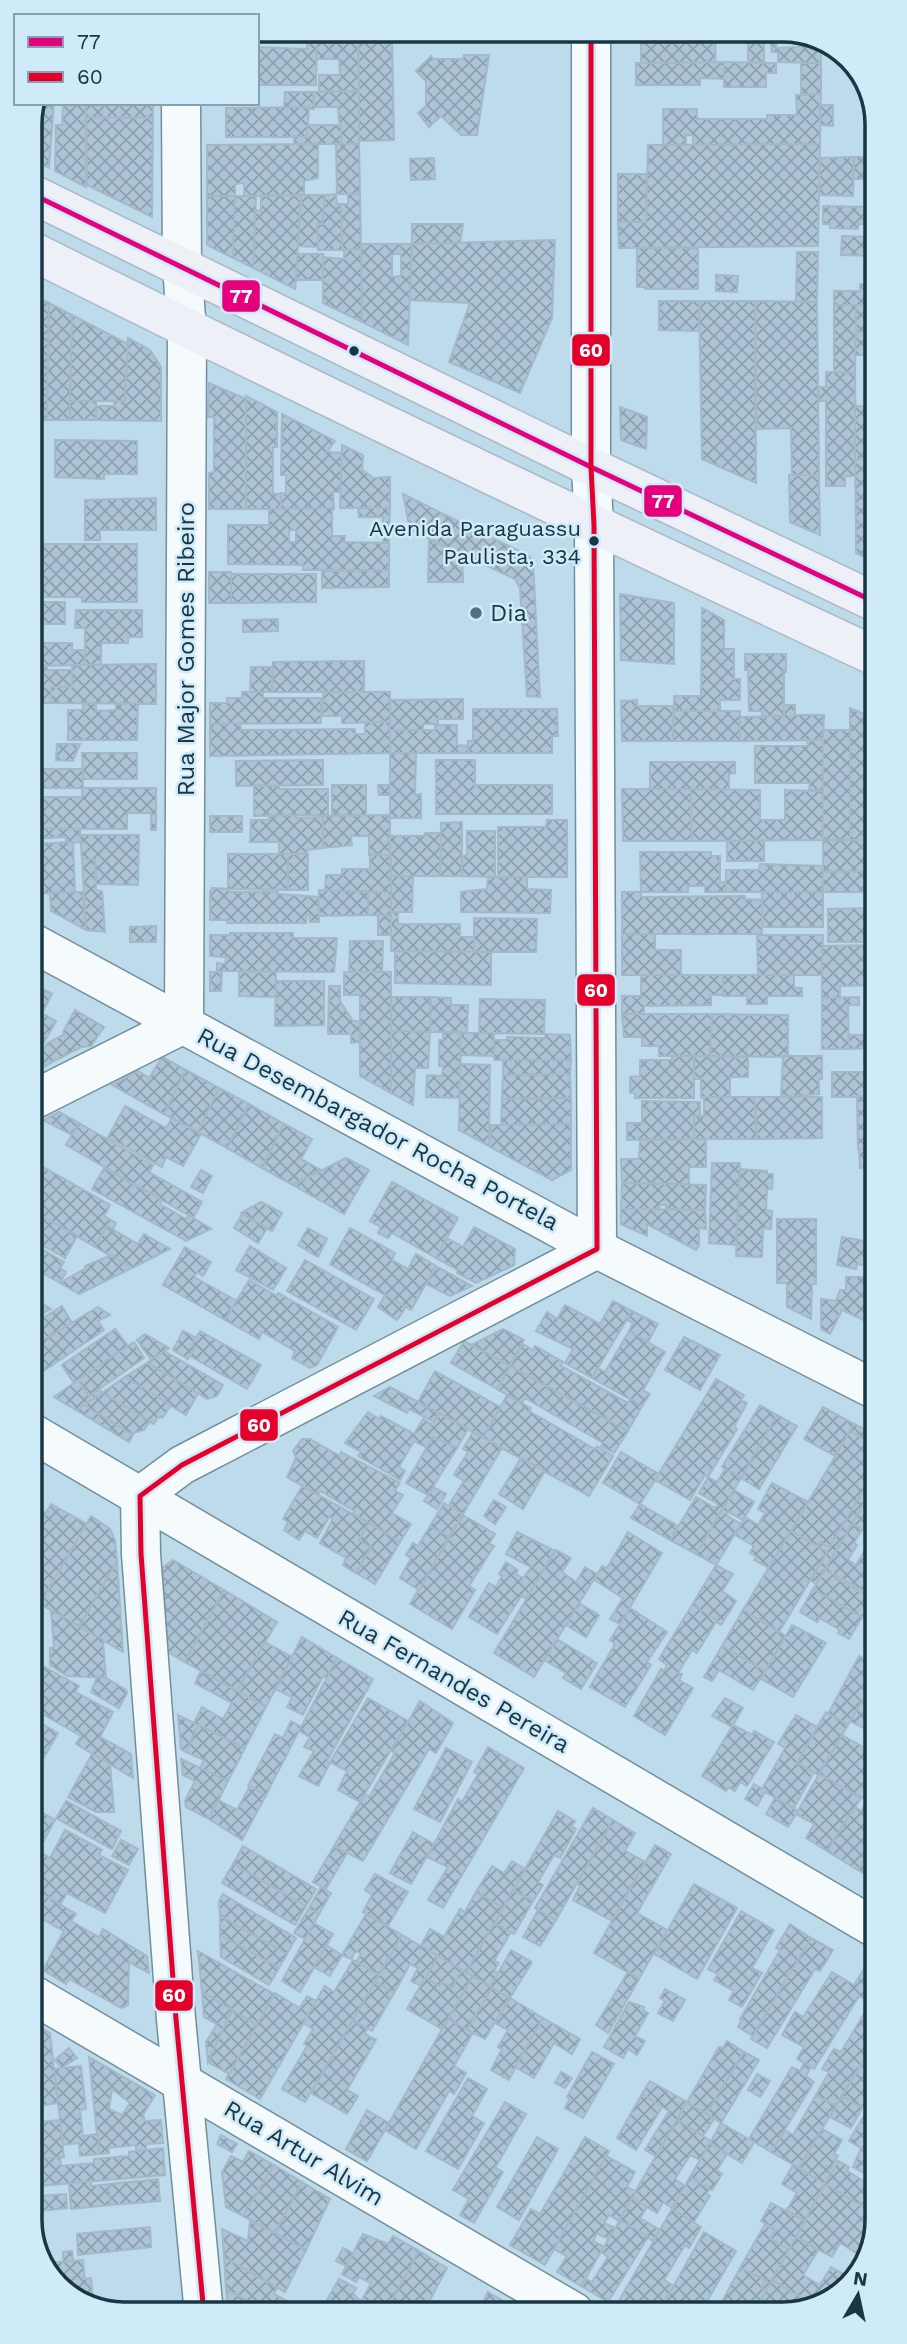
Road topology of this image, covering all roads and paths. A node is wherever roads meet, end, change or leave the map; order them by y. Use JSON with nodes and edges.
{"nodes":[{"id":1,"x":591,"y":42,"type":"edge"},
{"id":2,"x":181,"y":105,"type":"edge"},
{"id":3,"x":42,"y":199,"type":"edge"},
{"id":4,"x":42,"y":256,"type":"edge"},
{"id":5,"x":182,"y":268,"type":"junction"},
{"id":6,"x":187,"y":329,"type":"junction"},
{"id":7,"x":591,"y":467,"type":"junction"},
{"id":8,"x":594,"y":525,"type":"junction"},
{"id":9,"x":865,"y":597,"type":"edge"},
{"id":10,"x":865,"y":651,"type":"edge"},
{"id":11,"x":42,"y":948,"type":"edge"},
{"id":12,"x":184,"y":1024,"type":"junction"},
{"id":13,"x":42,"y":1095,"type":"edge"},
{"id":14,"x":597,"y":1249,"type":"junction"},
{"id":15,"x":865,"y":1384,"type":"edge"},
{"id":16,"x":42,"y":1439,"type":"edge"},
{"id":17,"x":140,"y":1496,"type":"junction"},
{"id":18,"x":865,"y":1922,"type":"edge"},
{"id":19,"x":42,"y":2000,"type":"edge"},
{"id":20,"x":182,"y":2081,"type":"junction"},
{"id":21,"x":203,"y":2302,"type":"edge"},
{"id":22,"x":557,"y":2302,"type":"edge"}],
"edges":[{"from":1,"to":7,"type":"street"},
{"from":2,"to":5,"type":"street","name":"Rua Major Gomes Ribeiro"},
{"from":3,"to":5,"type":"main road"},
{"from":4,"to":6,"type":"main road"},
{"from":5,"to":6,"type":"street","name":"Rua Major Gomes Ribeiro"},
{"from":5,"to":7,"type":"main road"},
{"from":6,"to":8,"type":"main road"},
{"from":6,"to":12,"type":"street","name":"Rua Major Gomes Ribeiro"},
{"from":7,"to":8,"type":"street"},
{"from":7,"to":9,"type":"main road"},
{"from":8,"to":10,"type":"main road"},
{"from":8,"to":14,"type":"street"},
{"from":11,"to":12,"type":"street","name":"Rua Desembargador Rocha Portela"},
{"from":12,"to":13,"type":"street"},
{"from":12,"to":14,"type":"street","name":"Rua Desembargador Rocha Portela"},
{"from":14,"to":15,"type":"street","name":"Rua Desembargador Rocha Portela"},
{"from":14,"to":17,"type":"street"},
{"from":16,"to":17,"type":"street","name":"Rua Fernandes Pereira"},
{"from":17,"to":18,"type":"street","name":"Rua Fernandes Pereira"},
{"from":17,"to":20,"type":"street"},
{"from":19,"to":20,"type":"street","name":"Rua Artur Alvim"},
{"from":20,"to":21,"type":"street"},
{"from":20,"to":22,"type":"street","name":"Rua Artur Alvim"}]}
